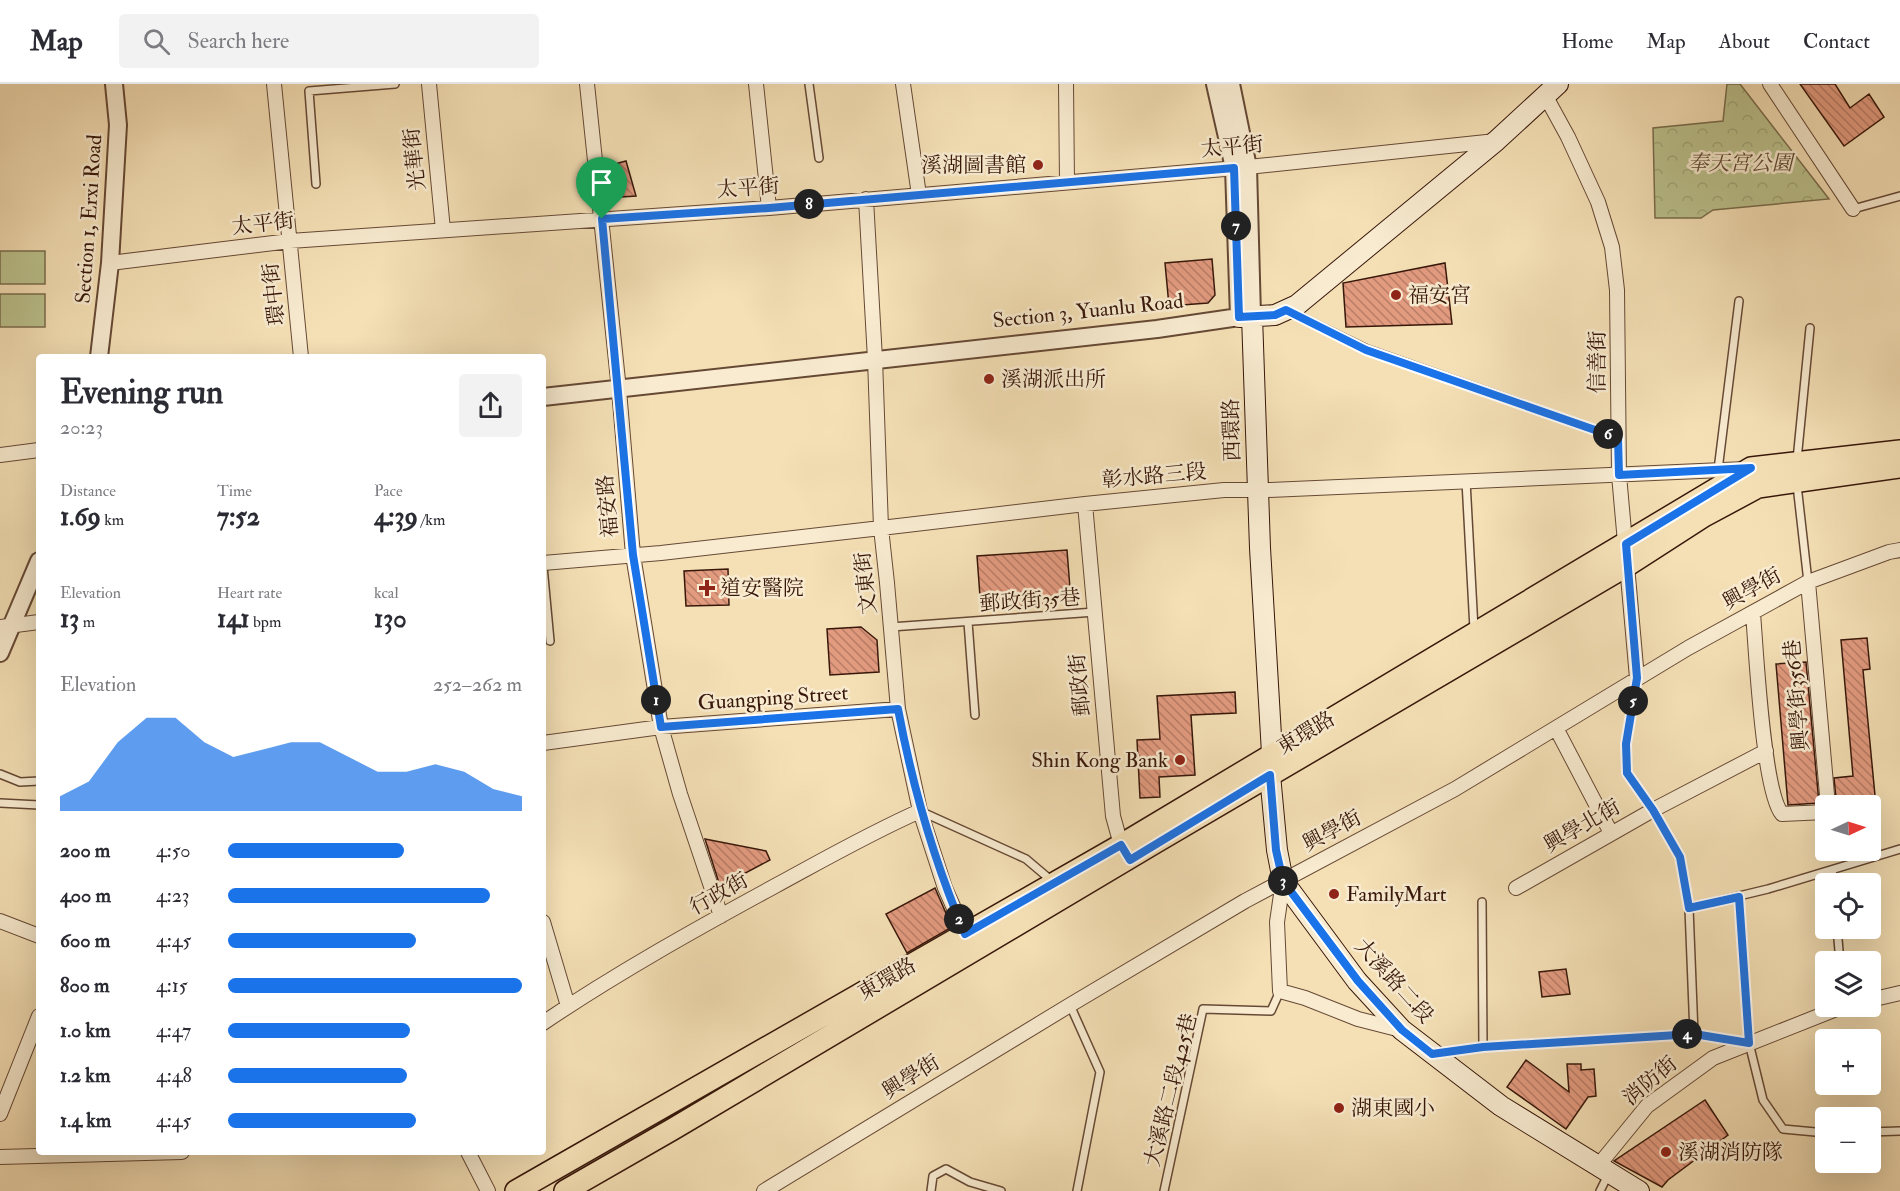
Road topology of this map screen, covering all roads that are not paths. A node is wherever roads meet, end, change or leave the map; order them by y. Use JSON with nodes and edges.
{"nodes":[{"id":1,"x":103,"y":84,"type":"edge"},
{"id":2,"x":274,"y":84,"type":"edge"},
{"id":3,"x":395,"y":84,"type":"edge"},
{"id":4,"x":429,"y":84,"type":"edge"},
{"id":5,"x":587,"y":84,"type":"edge"},
{"id":6,"x":756,"y":84,"type":"edge"},
{"id":7,"x":809,"y":84,"type":"edge"},
{"id":8,"x":903,"y":84,"type":"edge"},
{"id":9,"x":1066,"y":84,"type":"edge"},
{"id":10,"x":1215,"y":84,"type":"edge"},
{"id":11,"x":1232,"y":84,"type":"edge"},
{"id":12,"x":1770,"y":84,"type":"edge"},
{"id":13,"x":1552,"y":89,"type":"edge"},
{"id":14,"x":115,"y":90,"type":"edge"},
{"id":15,"x":1496,"y":141,"type":"junction"},
{"id":16,"x":819,"y":158,"type":"dead end"},
{"id":17,"x":1241,"y":167,"type":"junction"},
{"id":18,"x":1067,"y":182,"type":"junction"},
{"id":19,"x":316,"y":184,"type":"dead end"},
{"id":20,"x":919,"y":195,"type":"junction"},
{"id":21,"x":1900,"y":196,"type":"edge"},
{"id":22,"x":866,"y":199,"type":"junction"},
{"id":23,"x":769,"y":208,"type":"junction"},
{"id":24,"x":1853,"y":209,"type":"joint"},
{"id":25,"x":602,"y":219,"type":"junction"},
{"id":26,"x":443,"y":230,"type":"junction"},
{"id":27,"x":290,"y":241,"type":"junction"},
{"id":28,"x":110,"y":263,"type":"junction"},
{"id":29,"x":1739,"y":302,"type":"dead end"},
{"id":30,"x":1286,"y":310,"type":"junction"},
{"id":31,"x":1245,"y":316,"type":"junction"},
{"id":32,"x":1810,"y":328,"type":"dead end"},
{"id":33,"x":99,"y":354,"type":"edge"},
{"id":34,"x":302,"y":354,"type":"edge"},
{"id":35,"x":875,"y":359,"type":"junction"},
{"id":36,"x":619,"y":390,"type":"junction"},
{"id":37,"x":546,"y":398,"type":"edge"},
{"id":38,"x":1618,"y":438,"type":"junction"},
{"id":39,"x":36,"y":450,"type":"edge"},
{"id":40,"x":1900,"y":451,"type":"edge"},
{"id":41,"x":0,"y":455,"type":"edge"},
{"id":42,"x":1900,"y":467,"type":"edge"},
{"id":43,"x":1718,"y":470,"type":"junction"},
{"id":44,"x":1797,"y":473,"type":"junction"},
{"id":45,"x":1619,"y":475,"type":"junction"},
{"id":46,"x":1755,"y":478,"type":"junction"},
{"id":47,"x":1466,"y":481,"type":"junction"},
{"id":48,"x":1251,"y":490,"type":"junction"},
{"id":49,"x":1085,"y":504,"type":"junction"},
{"id":50,"x":880,"y":528,"type":"junction"},
{"id":51,"x":1626,"y":544,"type":"junction"},
{"id":52,"x":1900,"y":550,"type":"edge"},
{"id":53,"x":633,"y":555,"type":"junction"},
{"id":54,"x":546,"y":565,"type":"edge"},
{"id":55,"x":1628,"y":565,"type":"junction"},
{"id":56,"x":36,"y":567,"type":"edge"},
{"id":57,"x":1808,"y":582,"type":"junction"},
{"id":58,"x":546,"y":598,"type":"edge"},
{"id":59,"x":1095,"y":612,"type":"junction"},
{"id":60,"x":1753,"y":613,"type":"junction"},
{"id":61,"x":36,"y":622,"type":"edge"},
{"id":62,"x":968,"y":622,"type":"junction"},
{"id":63,"x":5,"y":626,"type":"edge"},
{"id":64,"x":891,"y":627,"type":"junction"},
{"id":65,"x":1474,"y":634,"type":"junction"},
{"id":66,"x":550,"y":641,"type":"dead end"},
{"id":67,"x":0,"y":653,"type":"edge"},
{"id":68,"x":1637,"y":678,"type":"junction"},
{"id":69,"x":898,"y":709,"type":"junction"},
{"id":70,"x":975,"y":715,"type":"dead end"},
{"id":71,"x":661,"y":727,"type":"junction"},
{"id":72,"x":1556,"y":728,"type":"junction"},
{"id":73,"x":546,"y":743,"type":"edge"},
{"id":74,"x":1766,"y":751,"type":"junction"},
{"id":75,"x":1268,"y":763,"type":"junction"},
{"id":76,"x":0,"y":774,"type":"edge"},
{"id":77,"x":36,"y":781,"type":"edge"},
{"id":78,"x":1824,"y":795,"type":"edge"},
{"id":79,"x":0,"y":803,"type":"edge"},
{"id":80,"x":36,"y":805,"type":"edge"},
{"id":81,"x":1653,"y":810,"type":"junction"},
{"id":82,"x":920,"y":811,"type":"junction"},
{"id":83,"x":1815,"y":811,"type":"edge"},
{"id":84,"x":1611,"y":833,"type":"junction"},
{"id":85,"x":1900,"y":849,"type":"edge"},
{"id":86,"x":1125,"y":852,"type":"junction"},
{"id":87,"x":1832,"y":870,"type":"junction"},
{"id":88,"x":1832,"y":873,"type":"edge"},
{"id":89,"x":1283,"y":881,"type":"junction"},
{"id":90,"x":1054,"y":883,"type":"junction"},
{"id":91,"x":1516,"y":888,"type":"dead end"},
{"id":92,"x":1739,"y":897,"type":"junction"},
{"id":93,"x":1482,"y":902,"type":"dead end"},
{"id":94,"x":1689,"y":908,"type":"junction"},
{"id":95,"x":721,"y":916,"type":"junction"},
{"id":96,"x":0,"y":921,"type":"edge"},
{"id":97,"x":546,"y":931,"type":"edge"},
{"id":98,"x":36,"y":935,"type":"edge"},
{"id":99,"x":969,"y":942,"type":"junction"},
{"id":100,"x":1280,"y":991,"type":"junction"},
{"id":101,"x":1900,"y":993,"type":"edge"},
{"id":102,"x":1881,"y":997,"type":"edge"},
{"id":103,"x":1070,"y":1005,"type":"junction"},
{"id":104,"x":568,"y":1006,"type":"junction"},
{"id":105,"x":1816,"y":1017,"type":"edge"},
{"id":106,"x":546,"y":1021,"type":"edge"},
{"id":107,"x":36,"y":1024,"type":"edge"},
{"id":108,"x":1402,"y":1030,"type":"junction"},
{"id":109,"x":1694,"y":1034,"type":"junction"},
{"id":110,"x":1749,"y":1043,"type":"junction"},
{"id":111,"x":1483,"y":1047,"type":"junction"},
{"id":112,"x":1432,"y":1054,"type":"junction"},
{"id":113,"x":0,"y":1114,"type":"edge"},
{"id":114,"x":1900,"y":1131,"type":"edge"},
{"id":115,"x":1815,"y":1132,"type":"edge"},
{"id":116,"x":1881,"y":1132,"type":"edge"},
{"id":117,"x":73,"y":1155,"type":"edge"},
{"id":118,"x":470,"y":1155,"type":"edge"},
{"id":119,"x":0,"y":1157,"type":"edge"},
{"id":120,"x":1603,"y":1169,"type":"junction"},
{"id":121,"x":488,"y":1191,"type":"edge"},
{"id":122,"x":516,"y":1191,"type":"edge"},
{"id":123,"x":565,"y":1191,"type":"edge"},
{"id":124,"x":764,"y":1191,"type":"edge"},
{"id":125,"x":931,"y":1191,"type":"edge"},
{"id":126,"x":1001,"y":1191,"type":"edge"},
{"id":127,"x":1077,"y":1191,"type":"edge"},
{"id":128,"x":1164,"y":1191,"type":"edge"},
{"id":129,"x":1600,"y":1191,"type":"edge"},
{"id":130,"x":1639,"y":1191,"type":"edge"}],
"edges":[{"from":1,"to":14,"type":"lane"},
{"from":2,"to":27,"type":"street","name":"環中街"},
{"from":3,"to":19,"type":"lane"},
{"from":4,"to":26,"type":"street","name":"光華街"},
{"from":5,"to":25,"type":"street","name":"福安路"},
{"from":6,"to":23,"type":"street"},
{"from":7,"to":16,"type":"lane"},
{"from":8,"to":20,"type":"street"},
{"from":9,"to":18,"type":"street"},
{"from":10,"to":17,"type":"street","name":"西環路"},
{"from":11,"to":17,"type":"street","name":"西環路"},
{"from":12,"to":24,"type":"street"},
{"from":13,"to":15,"type":"main road","name":"Section 3, Yuanlu Road"},
{"from":13,"to":38,"type":"street","name":"信善街"},
{"from":14,"to":28,"type":"street","name":"Section 1, Erxi Road"},
{"from":15,"to":17,"type":"street","name":"太平街"},
{"from":15,"to":30,"type":"main road","name":"Section 3, Yuanlu Road"},
{"from":17,"to":18,"type":"street","name":"太平街"},
{"from":17,"to":31,"type":"street","name":"西環路"},
{"from":18,"to":20,"type":"street","name":"太平街"},
{"from":20,"to":22,"type":"street","name":"太平街"},
{"from":21,"to":24,"type":"lane"},
{"from":22,"to":23,"type":"street","name":"太平街"},
{"from":22,"to":35,"type":"street","name":"文東街"},
{"from":23,"to":25,"type":"street","name":"太平街"},
{"from":25,"to":26,"type":"street","name":"太平街"},
{"from":25,"to":36,"type":"street","name":"福安路"},
{"from":26,"to":27,"type":"street","name":"太平街"},
{"from":27,"to":28,"type":"street","name":"太平街"},
{"from":27,"to":34,"type":"street","name":"環中街"},
{"from":28,"to":33,"type":"street","name":"Section 1, Erxi Road"},
{"from":29,"to":43,"type":"lane"},
{"from":30,"to":31,"type":"main road","name":"Section 3, Yuanlu Road"},
{"from":30,"to":38,"type":"lane"},
{"from":31,"to":35,"type":"street","name":"Section 3, Yuanlu Road"},
{"from":31,"to":48,"type":"main road","name":"西環路"},
{"from":32,"to":44,"type":"lane"},
{"from":35,"to":36,"type":"street","name":"Section 3, Yuanlu Road"},
{"from":35,"to":50,"type":"street","name":"文東街"},
{"from":36,"to":37,"type":"street","name":"Section 3, Yuanlu Road"},
{"from":36,"to":53,"type":"street","name":"福安路"},
{"from":38,"to":45,"type":"street","name":"信善街"},
{"from":39,"to":41,"type":"street"},
{"from":40,"to":44,"type":"main road"},
{"from":42,"to":44,"type":"main road"},
{"from":43,"to":45,"type":"street","name":"彰水路三段"},
{"from":43,"to":46,"type":"street","name":"彰水路三段"},
{"from":44,"to":46,"type":"main road"},
{"from":44,"to":57,"type":"lane"},
{"from":45,"to":47,"type":"street","name":"彰水路三段"},
{"from":45,"to":51,"type":"street","name":"信善街"},
{"from":46,"to":51,"type":"main road","name":"東環路"},
{"from":46,"to":55,"type":"main road","name":"東環路"},
{"from":47,"to":48,"type":"street","name":"彰水路三段"},
{"from":47,"to":65,"type":"lane"},
{"from":48,"to":49,"type":"street","name":"彰水路三段"},
{"from":48,"to":75,"type":"main road","name":"西環路"},
{"from":49,"to":50,"type":"street","name":"彰水路三段"},
{"from":49,"to":59,"type":"street","name":"郵政街"},
{"from":50,"to":53,"type":"street","name":"彰水路三段"},
{"from":50,"to":64,"type":"street","name":"文東街"},
{"from":51,"to":55,"type":"street","name":"信善街"},
{"from":51,"to":65,"type":"main road","name":"東環路"},
{"from":52,"to":57,"type":"street","name":"興學街"},
{"from":53,"to":54,"type":"street","name":"彰水路三段"},
{"from":53,"to":71,"type":"street","name":"福安路"},
{"from":55,"to":68,"type":"street","name":"信善街"},
{"from":55,"to":75,"type":"main road","name":"東環路"},
{"from":56,"to":63,"type":"street"},
{"from":57,"to":60,"type":"street","name":"興學街"},
{"from":57,"to":78,"type":"street","name":"興學街356巷"},
{"from":58,"to":66,"type":"lane"},
{"from":59,"to":62,"type":"lane","name":"郵政街35巷"},
{"from":59,"to":86,"type":"street","name":"郵政街"},
{"from":60,"to":68,"type":"street","name":"興學街"},
{"from":60,"to":74,"type":"street"},
{"from":61,"to":63,"type":"street"},
{"from":62,"to":64,"type":"lane","name":"郵政街35巷"},
{"from":62,"to":70,"type":"lane","name":"郵政街35巷"},
{"from":63,"to":67,"type":"street"},
{"from":64,"to":69,"type":"street","name":"文東街"},
{"from":65,"to":75,"type":"main road","name":"東環路"},
{"from":68,"to":72,"type":"street","name":"興學街"},
{"from":68,"to":81,"type":"lane"},
{"from":69,"to":71,"type":"street","name":"Guangping Street"},
{"from":69,"to":82,"type":"street","name":"文東街"},
{"from":71,"to":73,"type":"street","name":"Guangping Street"},
{"from":71,"to":95,"type":"street","name":"福安路"},
{"from":72,"to":84,"type":"street"},
{"from":72,"to":89,"type":"street","name":"興學街"},
{"from":74,"to":81,"type":"street","name":"興學北街"},
{"from":74,"to":83,"type":"street"},
{"from":75,"to":86,"type":"main road","name":"東環路"},
{"from":75,"to":89,"type":"main road","name":"大溪路二段"},
{"from":76,"to":77,"type":"lane"},
{"from":79,"to":80,"type":"lane"},
{"from":81,"to":84,"type":"street","name":"興學北街"},
{"from":81,"to":94,"type":"lane"},
{"from":82,"to":90,"type":"lane"},
{"from":82,"to":95,"type":"street","name":"行政街"},
{"from":82,"to":99,"type":"street","name":"文東街"},
{"from":84,"to":91,"type":"street","name":"興學北街"},
{"from":85,"to":87,"type":"lane"},
{"from":86,"to":90,"type":"main road","name":"東環路"},
{"from":86,"to":99,"type":"main road","name":"東環路"},
{"from":87,"to":88,"type":"lane"},
{"from":87,"to":92,"type":"lane"},
{"from":89,"to":100,"type":"street"},
{"from":89,"to":103,"type":"street","name":"興學街"},
{"from":89,"to":108,"type":"main road","name":"大溪路二段"},
{"from":90,"to":99,"type":"main road","name":"東環路"},
{"from":92,"to":94,"type":"lane"},
{"from":92,"to":110,"type":"lane"},
{"from":93,"to":111,"type":"lane"},
{"from":94,"to":109,"type":"lane"},
{"from":95,"to":104,"type":"street","name":"行政街"},
{"from":96,"to":98,"type":"street"},
{"from":97,"to":104,"type":"street"},
{"from":99,"to":122,"type":"main road","name":"東環路"},
{"from":99,"to":123,"type":"main road","name":"東環路"},
{"from":100,"to":108,"type":"street"},
{"from":100,"to":128,"type":"lane","name":"大溪路二段425巷"},
{"from":101,"to":102,"type":"street"},
{"from":103,"to":124,"type":"street","name":"興學街"},
{"from":103,"to":127,"type":"lane"},
{"from":104,"to":106,"type":"street","name":"行政街"},
{"from":105,"to":110,"type":"street","name":"消防街"},
{"from":107,"to":113,"type":"street"},
{"from":108,"to":112,"type":"main road","name":"大溪路二段"},
{"from":109,"to":110,"type":"lane"},
{"from":109,"to":111,"type":"lane"},
{"from":110,"to":115,"type":"lane"},
{"from":110,"to":120,"type":"street","name":"消防街"},
{"from":111,"to":112,"type":"lane"},
{"from":112,"to":120,"type":"main road","name":"大溪路二段"},
{"from":114,"to":116,"type":"lane"},
{"from":117,"to":119,"type":"street"},
{"from":118,"to":121,"type":"street"},
{"from":120,"to":129,"type":"lane"},
{"from":120,"to":130,"type":"main road","name":"大溪路二段"},
{"from":125,"to":126,"type":"lane"}]}
